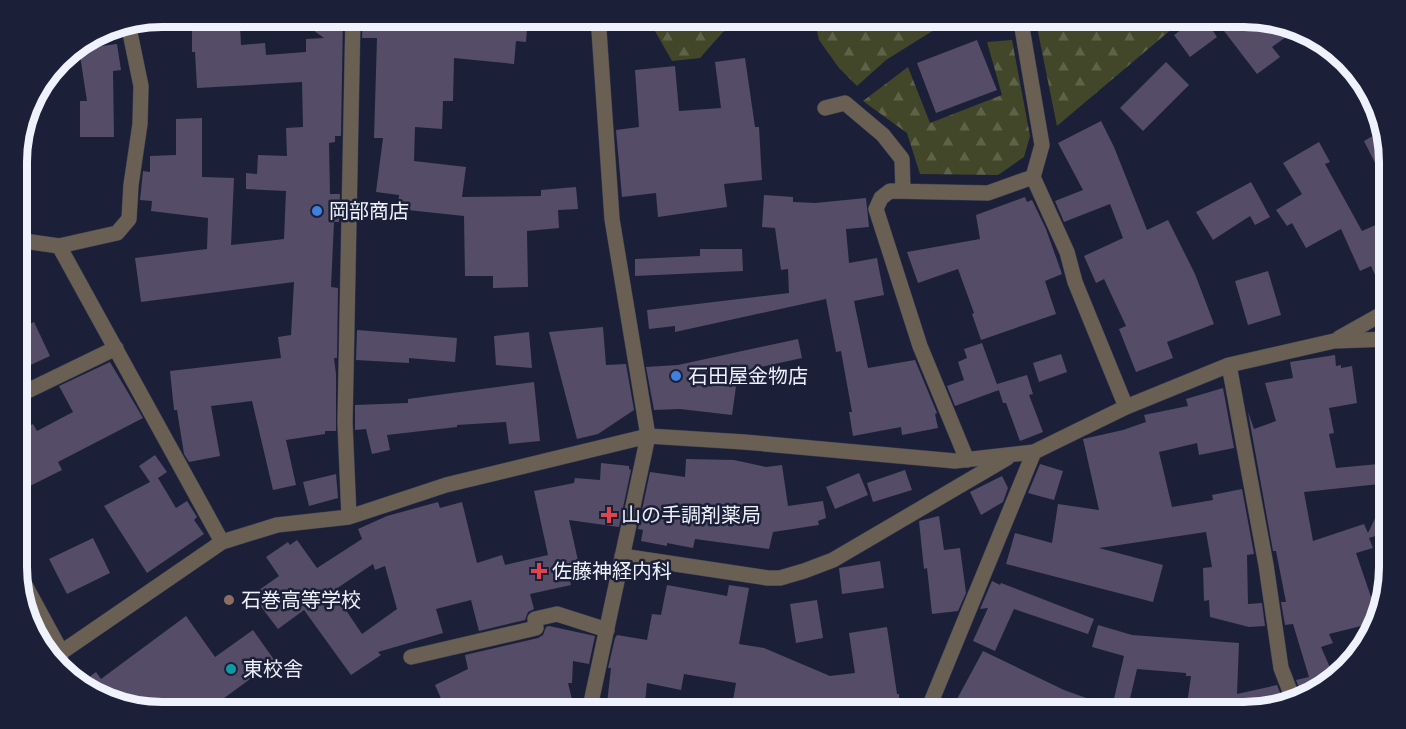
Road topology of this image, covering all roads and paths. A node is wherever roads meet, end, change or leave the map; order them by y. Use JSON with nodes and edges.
{"nodes":[{"id":1,"x":353,"y":27,"type":"edge"},
{"id":2,"x":599,"y":27,"type":"edge"},
{"id":3,"x":1022,"y":27,"type":"edge"},
{"id":4,"x":130,"y":31,"type":"edge"},
{"id":5,"x":825,"y":108,"type":"dead end"},
{"id":6,"x":1033,"y":177,"type":"junction"},
{"id":7,"x":903,"y":190,"type":"junction"},
{"id":8,"x":27,"y":241,"type":"edge"},
{"id":9,"x":59,"y":246,"type":"junction"},
{"id":10,"x":1379,"y":316,"type":"edge"},
{"id":11,"x":1379,"y":339,"type":"edge"},
{"id":12,"x":1334,"y":341,"type":"junction"},
{"id":13,"x":116,"y":348,"type":"junction"},
{"id":14,"x":1229,"y":365,"type":"junction"},
{"id":15,"x":27,"y":391,"type":"edge"},
{"id":16,"x":1126,"y":407,"type":"junction"},
{"id":17,"x":648,"y":436,"type":"junction"},
{"id":18,"x":1034,"y":452,"type":"junction"},
{"id":19,"x":1014,"y":454,"type":"junction"},
{"id":20,"x":967,"y":460,"type":"junction"},
{"id":21,"x":349,"y":517,"type":"junction"},
{"id":22,"x":222,"y":542,"type":"junction"},
{"id":23,"x":622,"y":556,"type":"junction"},
{"id":24,"x":32,"y":603,"type":"edge"},
{"id":25,"x":606,"y":630,"type":"junction"},
{"id":26,"x":51,"y":644,"type":"edge"},
{"id":27,"x":60,"y":654,"type":"edge"},
{"id":28,"x":411,"y":657,"type":"dead end"},
{"id":29,"x":1291,"y":693,"type":"edge"},
{"id":30,"x":591,"y":702,"type":"edge"},
{"id":31,"x":931,"y":702,"type":"edge"}],
"edges":[{"from":1,"to":21,"type":"street"},
{"from":2,"to":17,"type":"street"},
{"from":3,"to":6,"type":"street"},
{"from":4,"to":9,"type":"street"},
{"from":5,"to":7,"type":"street"},
{"from":6,"to":7,"type":"street"},
{"from":6,"to":16,"type":"street"},
{"from":7,"to":20,"type":"street"},
{"from":8,"to":9,"type":"street"},
{"from":9,"to":13,"type":"street"},
{"from":10,"to":12,"type":"street"},
{"from":11,"to":12,"type":"street"},
{"from":12,"to":14,"type":"street"},
{"from":13,"to":15,"type":"street"},
{"from":13,"to":22,"type":"street"},
{"from":14,"to":16,"type":"street"},
{"from":14,"to":29,"type":"street"},
{"from":16,"to":18,"type":"street"},
{"from":17,"to":20,"type":"street"},
{"from":17,"to":21,"type":"street"},
{"from":17,"to":23,"type":"street"},
{"from":18,"to":19,"type":"street"},
{"from":18,"to":31,"type":"street"},
{"from":19,"to":20,"type":"street"},
{"from":19,"to":23,"type":"street"},
{"from":21,"to":22,"type":"street"},
{"from":22,"to":27,"type":"street"},
{"from":23,"to":25,"type":"street"},
{"from":24,"to":26,"type":"street"},
{"from":25,"to":28,"type":"street"},
{"from":25,"to":30,"type":"street"}]}
